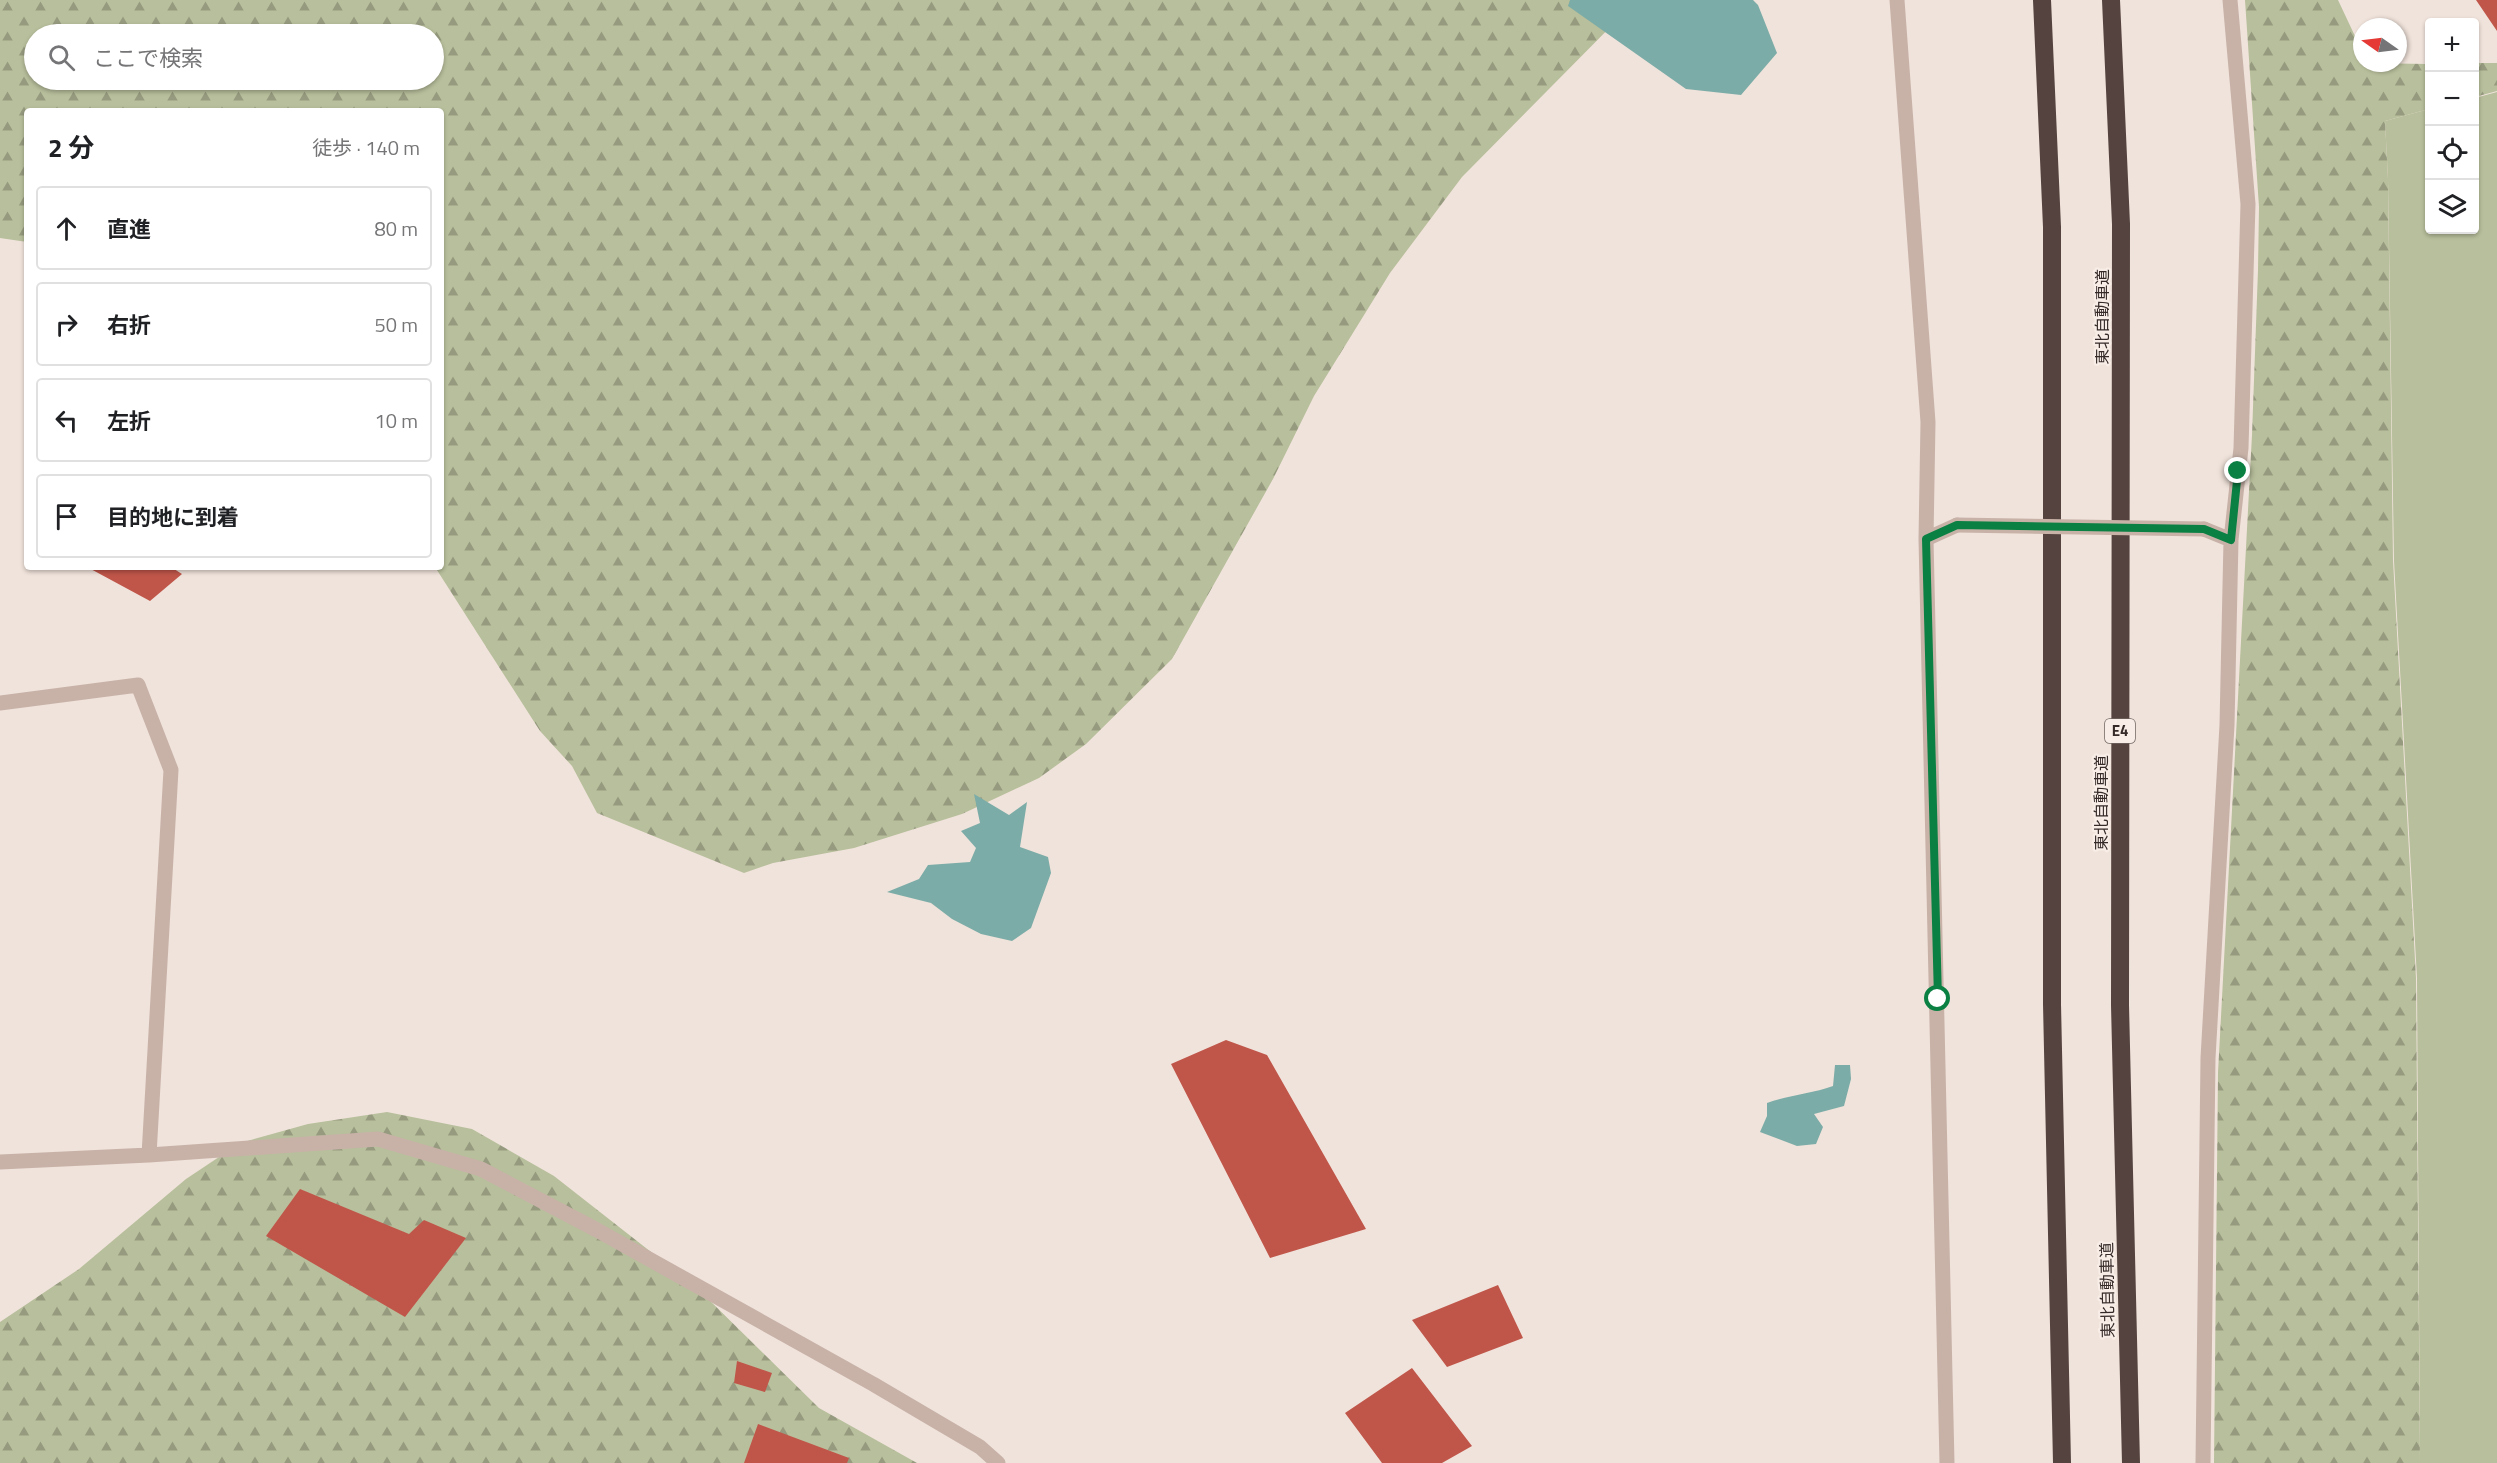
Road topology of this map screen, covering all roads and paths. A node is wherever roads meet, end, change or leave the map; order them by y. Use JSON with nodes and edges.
{"nodes":[{"id":1,"x":1897,"y":0,"type":"edge"},
{"id":2,"x":2042,"y":0,"type":"edge"},
{"id":3,"x":2111,"y":0,"type":"edge"},
{"id":4,"x":2230,"y":0,"type":"edge"},
{"id":5,"x":1926,"y":539,"type":"junction"},
{"id":6,"x":2231,"y":540,"type":"junction"},
{"id":7,"x":0,"y":703,"type":"edge"},
{"id":8,"x":149,"y":1155,"type":"junction"},
{"id":9,"x":0,"y":1162,"type":"edge"},
{"id":10,"x":998,"y":1463,"type":"edge"},
{"id":11,"x":1947,"y":1463,"type":"edge"},
{"id":12,"x":2062,"y":1463,"type":"edge"},
{"id":13,"x":2131,"y":1463,"type":"edge"},
{"id":14,"x":2203,"y":1463,"type":"edge"}],
"edges":[{"from":1,"to":5,"type":"street"},
{"from":2,"to":12,"type":"highway"},
{"from":3,"to":13,"type":"highway","name":"東北自動車道","number":"E4"},
{"from":4,"to":6,"type":"street"},
{"from":5,"to":6,"type":"street","bridge":true},
{"from":5,"to":11,"type":"street"},
{"from":6,"to":14,"type":"street"},
{"from":7,"to":8,"type":"street"},
{"from":8,"to":9,"type":"street"},
{"from":8,"to":10,"type":"street"}]}
